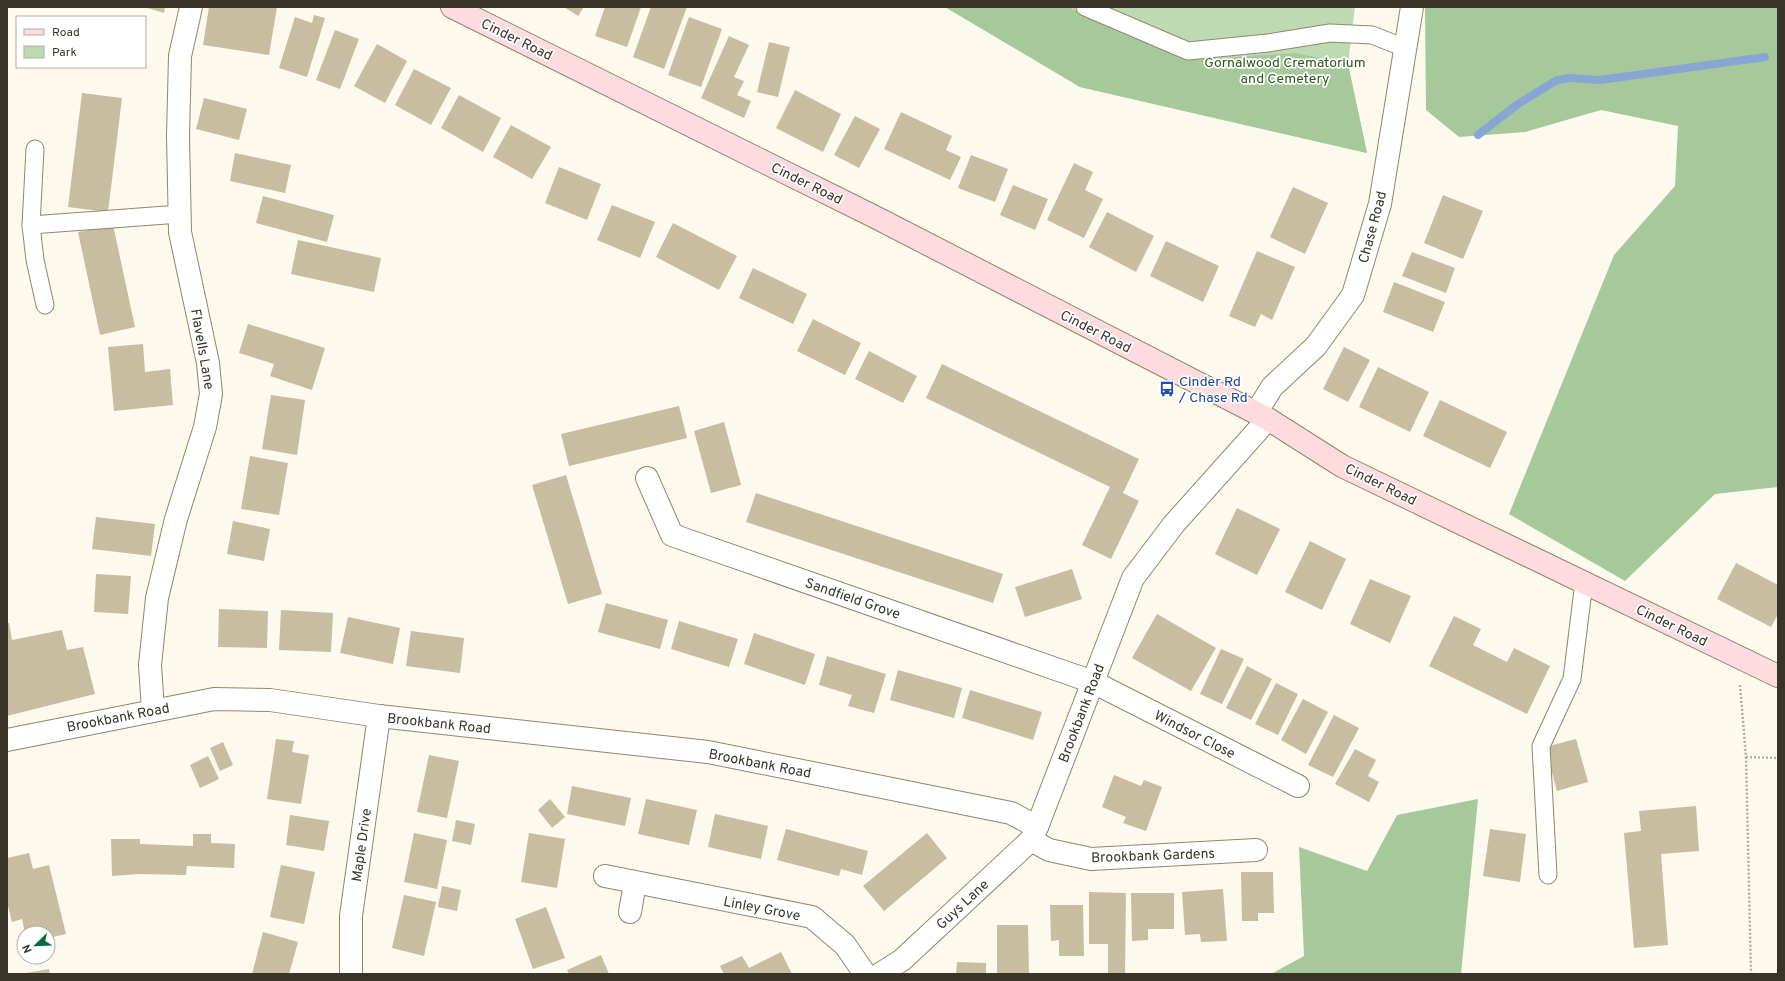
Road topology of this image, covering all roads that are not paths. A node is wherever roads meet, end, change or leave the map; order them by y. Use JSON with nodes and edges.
{"nodes":[{"id":1,"x":191,"y":7,"type":"edge"},
{"id":2,"x":452,"y":7,"type":"edge"},
{"id":3,"x":1086,"y":7,"type":"edge"},
{"id":4,"x":1412,"y":7,"type":"edge"},
{"id":5,"x":1405,"y":48,"type":"junction"},
{"id":6,"x":35,"y":149,"type":"dead end"},
{"id":7,"x":180,"y":214,"type":"junction"},
{"id":8,"x":31,"y":225,"type":"junction"},
{"id":9,"x":45,"y":305,"type":"dead end"},
{"id":10,"x":1262,"y":416,"type":"junction"},
{"id":11,"x":647,"y":478,"type":"dead end"},
{"id":12,"x":1584,"y":582,"type":"junction"},
{"id":13,"x":1778,"y":676,"type":"edge"},
{"id":14,"x":1093,"y":682,"type":"junction"},
{"id":15,"x":153,"y":710,"type":"junction"},
{"id":16,"x":378,"y":716,"type":"junction"},
{"id":17,"x":7,"y":740,"type":"edge"},
{"id":18,"x":1298,"y":786,"type":"dead end"},
{"id":19,"x":1034,"y":833,"type":"junction"},
{"id":20,"x":1256,"y":850,"type":"dead end"},
{"id":21,"x":1548,"y":875,"type":"dead end"},
{"id":22,"x":605,"y":876,"type":"dead end"},
{"id":23,"x":635,"y":883,"type":"junction"},
{"id":24,"x":630,"y":912,"type":"dead end"},
{"id":25,"x":351,"y":974,"type":"edge"},
{"id":26,"x":866,"y":974,"type":"edge"},
{"id":27,"x":880,"y":974,"type":"edge"}],
"edges":[{"from":1,"to":7,"type":"street","name":"Flavells Lane"},
{"from":2,"to":10,"type":"main road","name":"Cinder Road"},
{"from":3,"to":5,"type":"lane"},
{"from":4,"to":5,"type":"street","name":"Chase Road"},
{"from":5,"to":10,"type":"street","name":"Chase Road"},
{"from":6,"to":8,"type":"lane"},
{"from":7,"to":8,"type":"lane"},
{"from":7,"to":15,"type":"street","name":"Flavells Lane"},
{"from":8,"to":9,"type":"lane"},
{"from":10,"to":12,"type":"main road","name":"Cinder Road"},
{"from":10,"to":14,"type":"street","name":"Brookbank Road"},
{"from":11,"to":14,"type":"street","name":"Sandfield Grove"},
{"from":12,"to":13,"type":"main road","name":"Cinder Road"},
{"from":12,"to":21,"type":"lane"},
{"from":14,"to":18,"type":"street","name":"Windsor Close"},
{"from":14,"to":19,"type":"street","name":"Brookbank Road"},
{"from":15,"to":16,"type":"street","name":"Brookbank Road"},
{"from":15,"to":17,"type":"street","name":"Brookbank Road"},
{"from":16,"to":19,"type":"street","name":"Brookbank Road"},
{"from":16,"to":25,"type":"street","name":"Maple Drive"},
{"from":19,"to":20,"type":"street","name":"Brookbank Gardens"},
{"from":19,"to":27,"type":"street","name":"Guys Lane"},
{"from":22,"to":23,"type":"street","name":"Linley Grove"},
{"from":23,"to":24,"type":"street"},
{"from":23,"to":26,"type":"street","name":"Linley Grove"}]}
